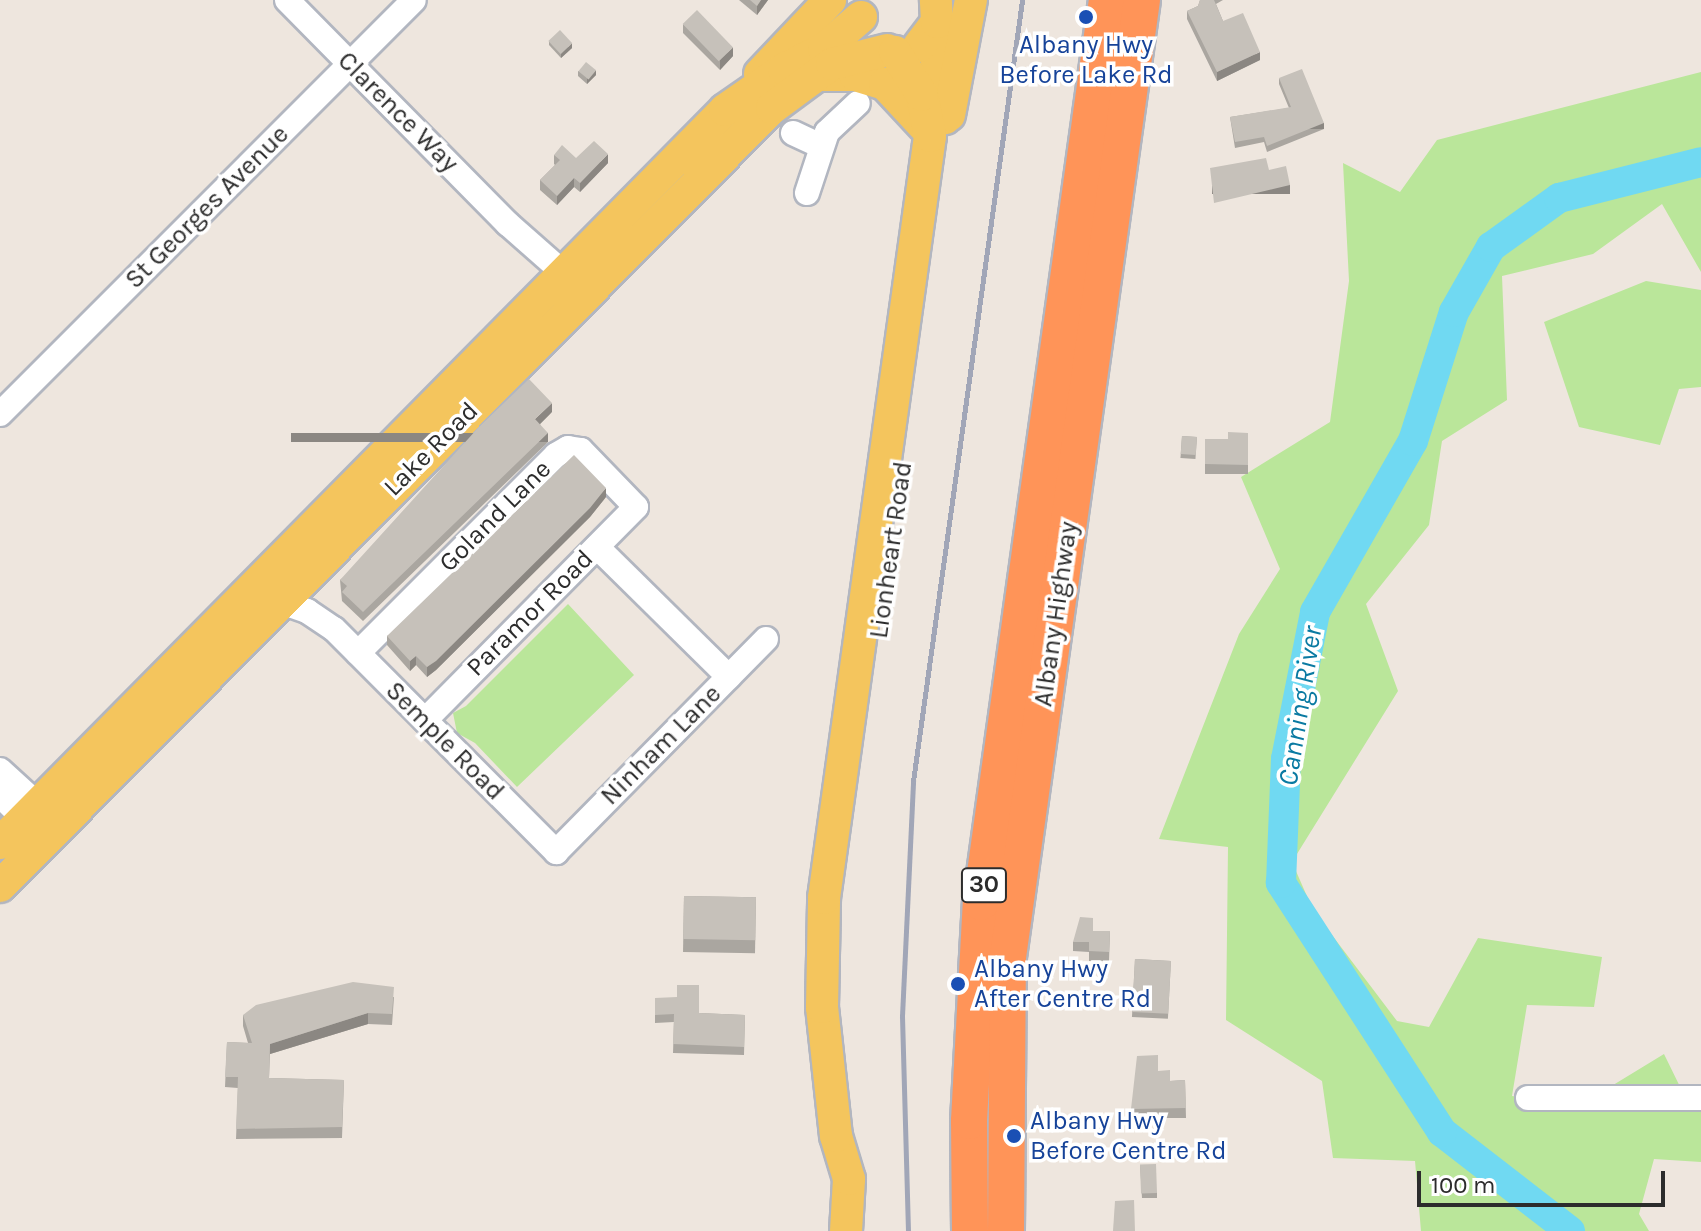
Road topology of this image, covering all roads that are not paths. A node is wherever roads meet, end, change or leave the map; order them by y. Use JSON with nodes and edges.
{"nodes":[{"id":1,"x":287,"y":0,"type":"edge"},
{"id":2,"x":414,"y":0,"type":"edge"},
{"id":3,"x":830,"y":0,"type":"edge"},
{"id":4,"x":936,"y":0,"type":"edge"},
{"id":5,"x":971,"y":0,"type":"edge"},
{"id":6,"x":1107,"y":0,"type":"edge"},
{"id":7,"x":1142,"y":0,"type":"edge"},
{"id":8,"x":862,"y":8,"type":"edge"},
{"id":9,"x":933,"y":34,"type":"junction"},
{"id":10,"x":891,"y":51,"type":"junction"},
{"id":11,"x":350,"y":63,"type":"junction"},
{"id":12,"x":814,"y":76,"type":"junction"},
{"id":13,"x":747,"y":93,"type":"junction"},
{"id":14,"x":858,"y":103,"type":"dead end"},
{"id":15,"x":938,"y":131,"type":"junction"},
{"id":16,"x":793,"y":133,"type":"dead end"},
{"id":17,"x":821,"y":146,"type":"junction"},
{"id":18,"x":807,"y":193,"type":"dead end"},
{"id":19,"x":570,"y":290,"type":"junction"},
{"id":20,"x":0,"y":414,"type":"edge"},
{"id":21,"x":407,"y":473,"type":"junction"},
{"id":22,"x":636,"y":507,"type":"joint"},
{"id":23,"x":1050,"y":544,"type":"junction"},
{"id":24,"x":597,"y":547,"type":"junction"},
{"id":25,"x":278,"y":601,"type":"junction"},
{"id":26,"x":334,"y":629,"type":"junction"},
{"id":27,"x":766,"y":639,"type":"dead end"},
{"id":28,"x":358,"y":653,"type":"junction"},
{"id":29,"x":729,"y":677,"type":"junction"},
{"id":30,"x":425,"y":720,"type":"junction"},
{"id":31,"x":0,"y":770,"type":"edge"},
{"id":32,"x":0,"y":795,"type":"edge"},
{"id":33,"x":42,"y":822,"type":"junction"},
{"id":34,"x":0,"y":843,"type":"edge"},
{"id":35,"x":556,"y":852,"type":"joint"},
{"id":36,"x":0,"y":886,"type":"edge"},
{"id":37,"x":1528,"y":1098,"type":"dead end"},
{"id":38,"x":1701,"y":1098,"type":"edge"},
{"id":39,"x":836,"y":1136,"type":"junction"},
{"id":40,"x":825,"y":1231,"type":"edge"},
{"id":41,"x":846,"y":1231,"type":"edge"},
{"id":42,"x":970,"y":1231,"type":"edge"},
{"id":43,"x":1006,"y":1231,"type":"edge"}],
"edges":[{"from":1,"to":11,"type":"street","name":"Clarence Way"},
{"from":2,"to":11,"type":"street","name":"St Georges Avenue"},
{"from":3,"to":13,"type":"main road"},
{"from":4,"to":9,"type":"main road","name":"Lionheart Road"},
{"from":5,"to":15,"type":"main road"},
{"from":6,"to":23,"type":"highway","name":"Albany Highway","number":"30"},
{"from":7,"to":23,"type":"highway","name":"Albany Highway","number":"30"},
{"from":8,"to":10,"type":"main road","name":"Lionheart Road"},
{"from":8,"to":13,"type":"main road","name":"Lake Road"},
{"from":9,"to":10,"type":"main road","name":"Lake Road"},
{"from":9,"to":15,"type":"main road","name":"Lionheart Road"},
{"from":10,"to":12,"type":"main road","name":"Lake Road"},
{"from":10,"to":15,"type":"main road","name":"Lionheart Road"},
{"from":11,"to":19,"type":"street","name":"Clarence Way"},
{"from":11,"to":20,"type":"street","name":"St Georges Avenue"},
{"from":12,"to":15,"type":"main road"},
{"from":12,"to":19,"type":"main road","name":"Lake Road"},
{"from":13,"to":19,"type":"main road","name":"Lake Road"},
{"from":14,"to":17,"type":"street"},
{"from":15,"to":39,"type":"main road","name":"Lionheart Road"},
{"from":16,"to":17,"type":"street"},
{"from":17,"to":18,"type":"street"},
{"from":19,"to":21,"type":"main road","name":"Lake Road"},
{"from":19,"to":33,"type":"main road","name":"Lake Road"},
{"from":21,"to":25,"type":"main road","name":"Lake Road"},
{"from":21,"to":26,"type":"street","name":"Semple Road"},
{"from":22,"to":24,"type":"street","name":"Paramor Road"},
{"from":22,"to":28,"type":"street","name":"Goland Lane"},
{"from":23,"to":42,"type":"highway","name":"Albany Highway","number":"30"},
{"from":23,"to":43,"type":"highway","name":"Albany Highway","number":"30"},
{"from":24,"to":29,"type":"street"},
{"from":24,"to":30,"type":"street","name":"Paramor Road"},
{"from":25,"to":26,"type":"street","name":"Semple Road"},
{"from":25,"to":33,"type":"main road","name":"Lake Road"},
{"from":26,"to":28,"type":"street","name":"Semple Road"},
{"from":27,"to":29,"type":"street","name":"Ninham Lane"},
{"from":28,"to":30,"type":"street","name":"Semple Road"},
{"from":29,"to":35,"type":"street","name":"Ninham Lane"},
{"from":30,"to":35,"type":"street","name":"Semple Road"},
{"from":31,"to":33,"type":"street"},
{"from":32,"to":33,"type":"street"},
{"from":33,"to":34,"type":"main road","name":"Lake Road"},
{"from":33,"to":36,"type":"main road","name":"Lake Road"},
{"from":37,"to":38,"type":"street"},
{"from":39,"to":40,"type":"main road","name":"Lionheart Road"},
{"from":39,"to":41,"type":"main road","name":"Lionheart Road"}]}
